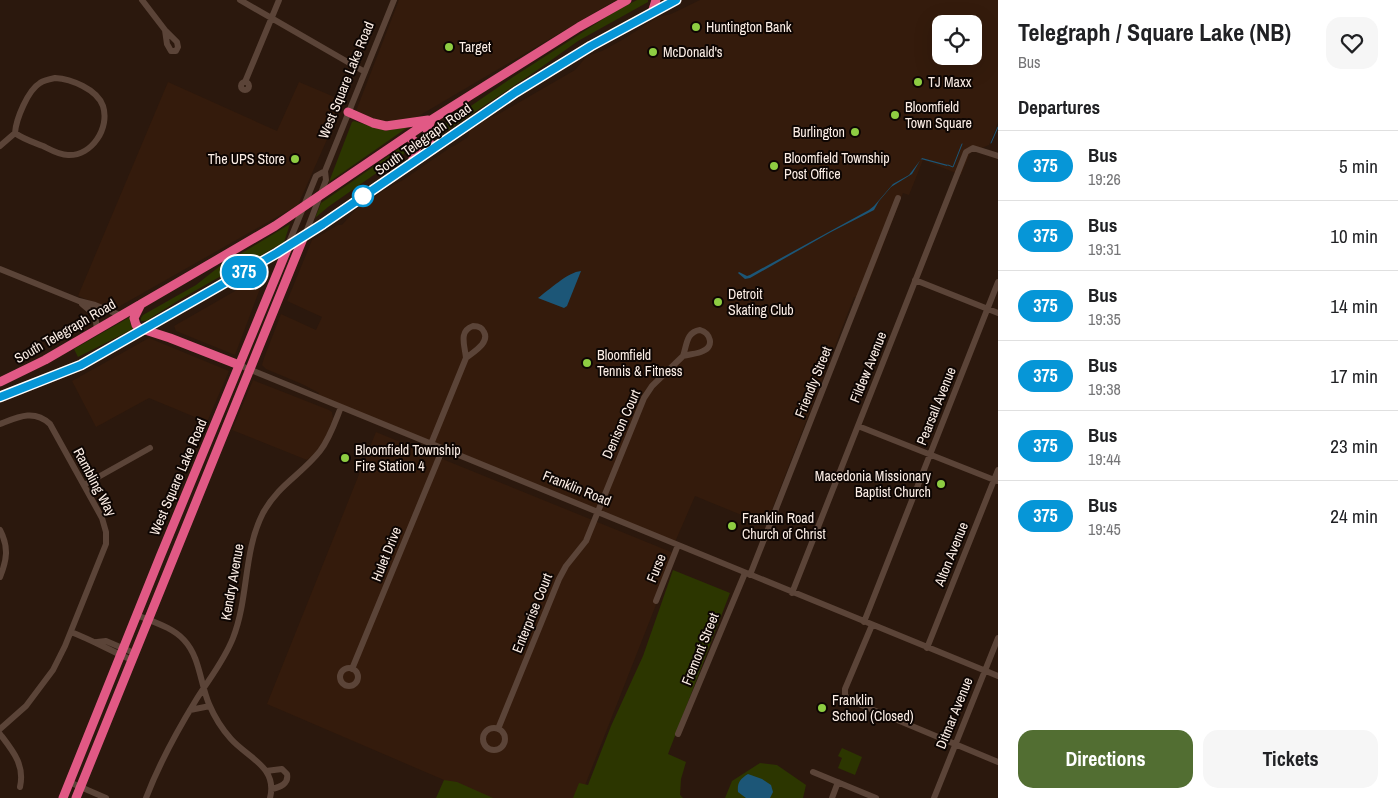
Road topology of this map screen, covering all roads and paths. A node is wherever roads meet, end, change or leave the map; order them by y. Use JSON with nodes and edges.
{"nodes":[{"id":1,"x":142,"y":0,"type":"edge"},
{"id":2,"x":240,"y":0,"type":"edge"},
{"id":3,"x":279,"y":0,"type":"edge"},
{"id":4,"x":394,"y":0,"type":"edge"},
{"id":5,"x":627,"y":0,"type":"edge"},
{"id":6,"x":656,"y":0,"type":"edge"},
{"id":7,"x":676,"y":0,"type":"edge"},
{"id":8,"x":652,"y":13,"type":"junction"},
{"id":9,"x":271,"y":19,"type":"junction"},
{"id":10,"x":164,"y":30,"type":"dead end"},
{"id":11,"x":365,"y":72,"type":"junction"},
{"id":12,"x":246,"y":82,"type":"dead end"},
{"id":13,"x":348,"y":112,"type":"junction"},
{"id":14,"x":431,"y":120,"type":"junction"},
{"id":15,"x":15,"y":133,"type":"junction"},
{"id":16,"x":408,"y":136,"type":"junction"},
{"id":17,"x":0,"y":146,"type":"edge"},
{"id":18,"x":434,"y":147,"type":"junction"},
{"id":19,"x":998,"y":156,"type":"edge"},
{"id":20,"x":412,"y":163,"type":"junction"},
{"id":21,"x":324,"y":171,"type":"junction"},
{"id":22,"x":319,"y":197,"type":"junction"},
{"id":23,"x":898,"y":198,"type":"dead end"},
{"id":24,"x":303,"y":208,"type":"junction"},
{"id":25,"x":304,"y":236,"type":"junction"},
{"id":26,"x":288,"y":247,"type":"junction"},
{"id":27,"x":226,"y":255,"type":"junction"},
{"id":28,"x":0,"y":269,"type":"edge"},
{"id":29,"x":232,"y":280,"type":"junction"},
{"id":30,"x":916,"y":280,"type":"junction"},
{"id":31,"x":998,"y":282,"type":"edge"},
{"id":32,"x":79,"y":301,"type":"junction"},
{"id":33,"x":141,"y":303,"type":"junction"},
{"id":34,"x":988,"y":309,"type":"junction"},
{"id":35,"x":998,"y":312,"type":"edge"},
{"id":36,"x":120,"y":315,"type":"junction"},
{"id":37,"x":97,"y":329,"type":"junction"},
{"id":38,"x":144,"y":330,"type":"junction"},
{"id":39,"x":683,"y":356,"type":"junction"},
{"id":40,"x":466,"y":358,"type":"junction"},
{"id":41,"x":240,"y":365,"type":"junction"},
{"id":42,"x":250,"y":370,"type":"junction"},
{"id":43,"x":0,"y":382,"type":"edge"},
{"id":44,"x":0,"y":397,"type":"edge"},
{"id":45,"x":341,"y":407,"type":"junction"},
{"id":46,"x":0,"y":424,"type":"edge"},
{"id":47,"x":858,"y":426,"type":"junction"},
{"id":48,"x":431,"y":444,"type":"junction"},
{"id":49,"x":150,"y":448,"type":"dead end"},
{"id":50,"x":443,"y":448,"type":"junction"},
{"id":51,"x":930,"y":454,"type":"junction"},
{"id":52,"x":998,"y":470,"type":"edge"},
{"id":53,"x":996,"y":481,"type":"edge"},
{"id":54,"x":84,"y":485,"type":"junction"},
{"id":55,"x":598,"y":512,"type":"junction"},
{"id":56,"x":0,"y":530,"type":"edge"},
{"id":57,"x":678,"y":545,"type":"junction"},
{"id":58,"x":748,"y":574,"type":"junction"},
{"id":59,"x":0,"y":577,"type":"edge"},
{"id":60,"x":792,"y":592,"type":"junction"},
{"id":61,"x":656,"y":601,"type":"dead end"},
{"id":62,"x":137,"y":615,"type":"junction"},
{"id":63,"x":148,"y":620,"type":"junction"},
{"id":64,"x":864,"y":622,"type":"junction"},
{"id":65,"x":872,"y":625,"type":"junction"},
{"id":66,"x":71,"y":632,"type":"junction"},
{"id":67,"x":998,"y":638,"type":"edge"},
{"id":68,"x":927,"y":648,"type":"junction"},
{"id":69,"x":122,"y":652,"type":"junction"},
{"id":70,"x":133,"y":656,"type":"junction"},
{"id":71,"x":352,"y":669,"type":"dead end"},
{"id":72,"x":985,"y":671,"type":"junction"},
{"id":73,"x":998,"y":676,"type":"edge"},
{"id":74,"x":204,"y":688,"type":"junction"},
{"id":75,"x":210,"y":706,"type":"junction"},
{"id":76,"x":190,"y":710,"type":"junction"},
{"id":77,"x":0,"y":729,"type":"edge"},
{"id":78,"x":498,"y":729,"type":"dead end"},
{"id":79,"x":0,"y":734,"type":"edge"},
{"id":80,"x":678,"y":734,"type":"dead end"},
{"id":81,"x":955,"y":744,"type":"junction"},
{"id":82,"x":998,"y":762,"type":"edge"},
{"id":83,"x":266,"y":771,"type":"junction"},
{"id":84,"x":814,"y":772,"type":"dead end"},
{"id":85,"x":69,"y":782,"type":"junction"},
{"id":86,"x":838,"y":782,"type":"junction"},
{"id":87,"x":80,"y":787,"type":"junction"},
{"id":88,"x":20,"y":788,"type":"dead end"},
{"id":89,"x":272,"y":789,"type":"junction"},
{"id":90,"x":63,"y":798,"type":"edge"},
{"id":91,"x":76,"y":798,"type":"edge"},
{"id":92,"x":106,"y":798,"type":"edge"},
{"id":93,"x":146,"y":798,"type":"edge"},
{"id":94,"x":270,"y":798,"type":"edge"},
{"id":95,"x":832,"y":798,"type":"edge"},
{"id":96,"x":876,"y":798,"type":"edge"},
{"id":97,"x":934,"y":798,"type":"edge"}],
"edges":[{"from":1,"to":10,"type":"street"},
{"from":2,"to":9,"type":"street"},
{"from":3,"to":9,"type":"street"},
{"from":4,"to":11,"type":"street","name":"West Square Lake Road"},
{"from":5,"to":14,"type":"highway","name":"South Telegraph Road"},
{"from":6,"to":8,"type":"highway"},
{"from":7,"to":8,"type":"highway","name":"South Telegraph Road"},
{"from":8,"to":18,"type":"highway","name":"South Telegraph Road"},
{"from":9,"to":11,"type":"street"},
{"from":9,"to":12,"type":"street"},
{"from":11,"to":13,"type":"street","name":"West Square Lake Road"},
{"from":13,"to":14,"type":"highway"},
{"from":13,"to":21,"type":"street","name":"West Square Lake Road"},
{"from":14,"to":16,"type":"highway","name":"South Telegraph Road"},
{"from":14,"to":18,"type":"highway"},
{"from":15,"to":15,"type":"street"},
{"from":15,"to":17,"type":"street"},
{"from":16,"to":20,"type":"highway"},
{"from":16,"to":22,"type":"highway","name":"South Telegraph Road"},
{"from":18,"to":20,"type":"highway","name":"South Telegraph Road"},
{"from":19,"to":30,"type":"street","name":"Fildew Avenue"},
{"from":20,"to":25,"type":"highway","name":"South Telegraph Road"},
{"from":21,"to":22,"type":"street","name":"West Square Lake Road"},
{"from":21,"to":24,"type":"street","name":"West Square Lake Road"},
{"from":22,"to":24,"type":"highway","name":"South Telegraph Road"},
{"from":22,"to":25,"type":"street","name":"West Square Lake Road"},
{"from":23,"to":58,"type":"street","name":"Friendly Street"},
{"from":24,"to":26,"type":"street","name":"West Square Lake Road"},
{"from":24,"to":27,"type":"highway","name":"South Telegraph Road"},
{"from":25,"to":26,"type":"highway","name":"South Telegraph Road"},
{"from":25,"to":42,"type":"highway","name":"West Square Lake Road"},
{"from":26,"to":29,"type":"highway","name":"South Telegraph Road"},
{"from":26,"to":41,"type":"highway","name":"West Square Lake Road"},
{"from":27,"to":29,"type":"highway"},
{"from":27,"to":33,"type":"highway","name":"South Telegraph Road"},
{"from":28,"to":32,"type":"street"},
{"from":29,"to":38,"type":"highway","name":"South Telegraph Road"},
{"from":30,"to":34,"type":"street"},
{"from":30,"to":47,"type":"street","name":"Fildew Avenue"},
{"from":31,"to":34,"type":"street","name":"Pearsall Avenue"},
{"from":32,"to":36,"type":"street"},
{"from":32,"to":37,"type":"street"},
{"from":33,"to":36,"type":"highway","name":"South Telegraph Road"},
{"from":33,"to":38,"type":"highway"},
{"from":34,"to":35,"type":"street"},
{"from":34,"to":51,"type":"street","name":"Pearsall Avenue"},
{"from":36,"to":37,"type":"highway","name":"South Telegraph Road"},
{"from":37,"to":43,"type":"highway","name":"South Telegraph Road"},
{"from":38,"to":41,"type":"highway","name":"Franklin Road"},
{"from":38,"to":44,"type":"highway","name":"South Telegraph Road"},
{"from":39,"to":39,"type":"street","name":"Denison Court"},
{"from":39,"to":55,"type":"street","name":"Denison Court"},
{"from":40,"to":40,"type":"street"},
{"from":40,"to":48,"type":"street"},
{"from":41,"to":42,"type":"street","name":"Franklin Road"},
{"from":41,"to":62,"type":"highway","name":"West Square Lake Road"},
{"from":42,"to":45,"type":"street","name":"Franklin Road"},
{"from":42,"to":63,"type":"highway","name":"West Square Lake Road"},
{"from":45,"to":48,"type":"street","name":"Franklin Road"},
{"from":45,"to":74,"type":"street","name":"Kendry Avenue"},
{"from":46,"to":54,"type":"street","name":"Rambling Way"},
{"from":47,"to":51,"type":"street"},
{"from":47,"to":60,"type":"street","name":"Fildew Avenue"},
{"from":48,"to":50,"type":"street","name":"Franklin Road"},
{"from":49,"to":54,"type":"street"},
{"from":50,"to":55,"type":"street","name":"Franklin Road"},
{"from":50,"to":71,"type":"street","name":"Hulet Drive"},
{"from":51,"to":53,"type":"street"},
{"from":51,"to":64,"type":"street","name":"Pearsall Avenue"},
{"from":52,"to":53,"type":"street","name":"Alton Avenue"},
{"from":53,"to":68,"type":"street","name":"Alton Avenue"},
{"from":54,"to":66,"type":"street","name":"Rambling Way"},
{"from":55,"to":57,"type":"street","name":"Franklin Road"},
{"from":55,"to":78,"type":"street","name":"Enterprise Court"},
{"from":56,"to":59,"type":"street"},
{"from":57,"to":58,"type":"street","name":"Franklin Road"},
{"from":57,"to":61,"type":"street","name":"Furse"},
{"from":58,"to":60,"type":"street","name":"Franklin Road"},
{"from":58,"to":80,"type":"street","name":"Fremont Street"},
{"from":60,"to":64,"type":"street","name":"Franklin Road"},
{"from":62,"to":63,"type":"street"},
{"from":62,"to":69,"type":"highway","name":"West Square Lake Road"},
{"from":63,"to":70,"type":"highway","name":"West Square Lake Road"},
{"from":63,"to":74,"type":"street"},
{"from":64,"to":65,"type":"street","name":"Franklin Road"},
{"from":65,"to":68,"type":"street","name":"Franklin Road"},
{"from":65,"to":81,"type":"street"},
{"from":66,"to":69,"type":"street"},
{"from":66,"to":77,"type":"street","name":"Rambling Way"},
{"from":67,"to":72,"type":"street","name":"Ditmar Avenue"},
{"from":68,"to":72,"type":"street","name":"Franklin Road"},
{"from":69,"to":70,"type":"street"},
{"from":69,"to":85,"type":"highway","name":"West Square Lake Road"},
{"from":70,"to":87,"type":"highway","name":"West Square Lake Road"},
{"from":72,"to":73,"type":"street","name":"Franklin Road"},
{"from":72,"to":81,"type":"street","name":"Ditmar Avenue"},
{"from":74,"to":75,"type":"street"},
{"from":74,"to":76,"type":"street","name":"Kendry Avenue"},
{"from":75,"to":76,"type":"street"},
{"from":75,"to":83,"type":"street"},
{"from":76,"to":93,"type":"street","name":"Kendry Avenue"},
{"from":79,"to":88,"type":"street"},
{"from":81,"to":82,"type":"street"},
{"from":81,"to":97,"type":"street","name":"Ditmar Avenue"},
{"from":83,"to":89,"type":"street"},
{"from":83,"to":89,"type":"street"},
{"from":84,"to":86,"type":"street"},
{"from":85,"to":87,"type":"street"},
{"from":85,"to":90,"type":"highway","name":"West Square Lake Road"},
{"from":86,"to":95,"type":"street"},
{"from":86,"to":96,"type":"street"},
{"from":87,"to":91,"type":"highway","name":"West Square Lake Road"},
{"from":87,"to":92,"type":"street"},
{"from":89,"to":94,"type":"street"}]}
